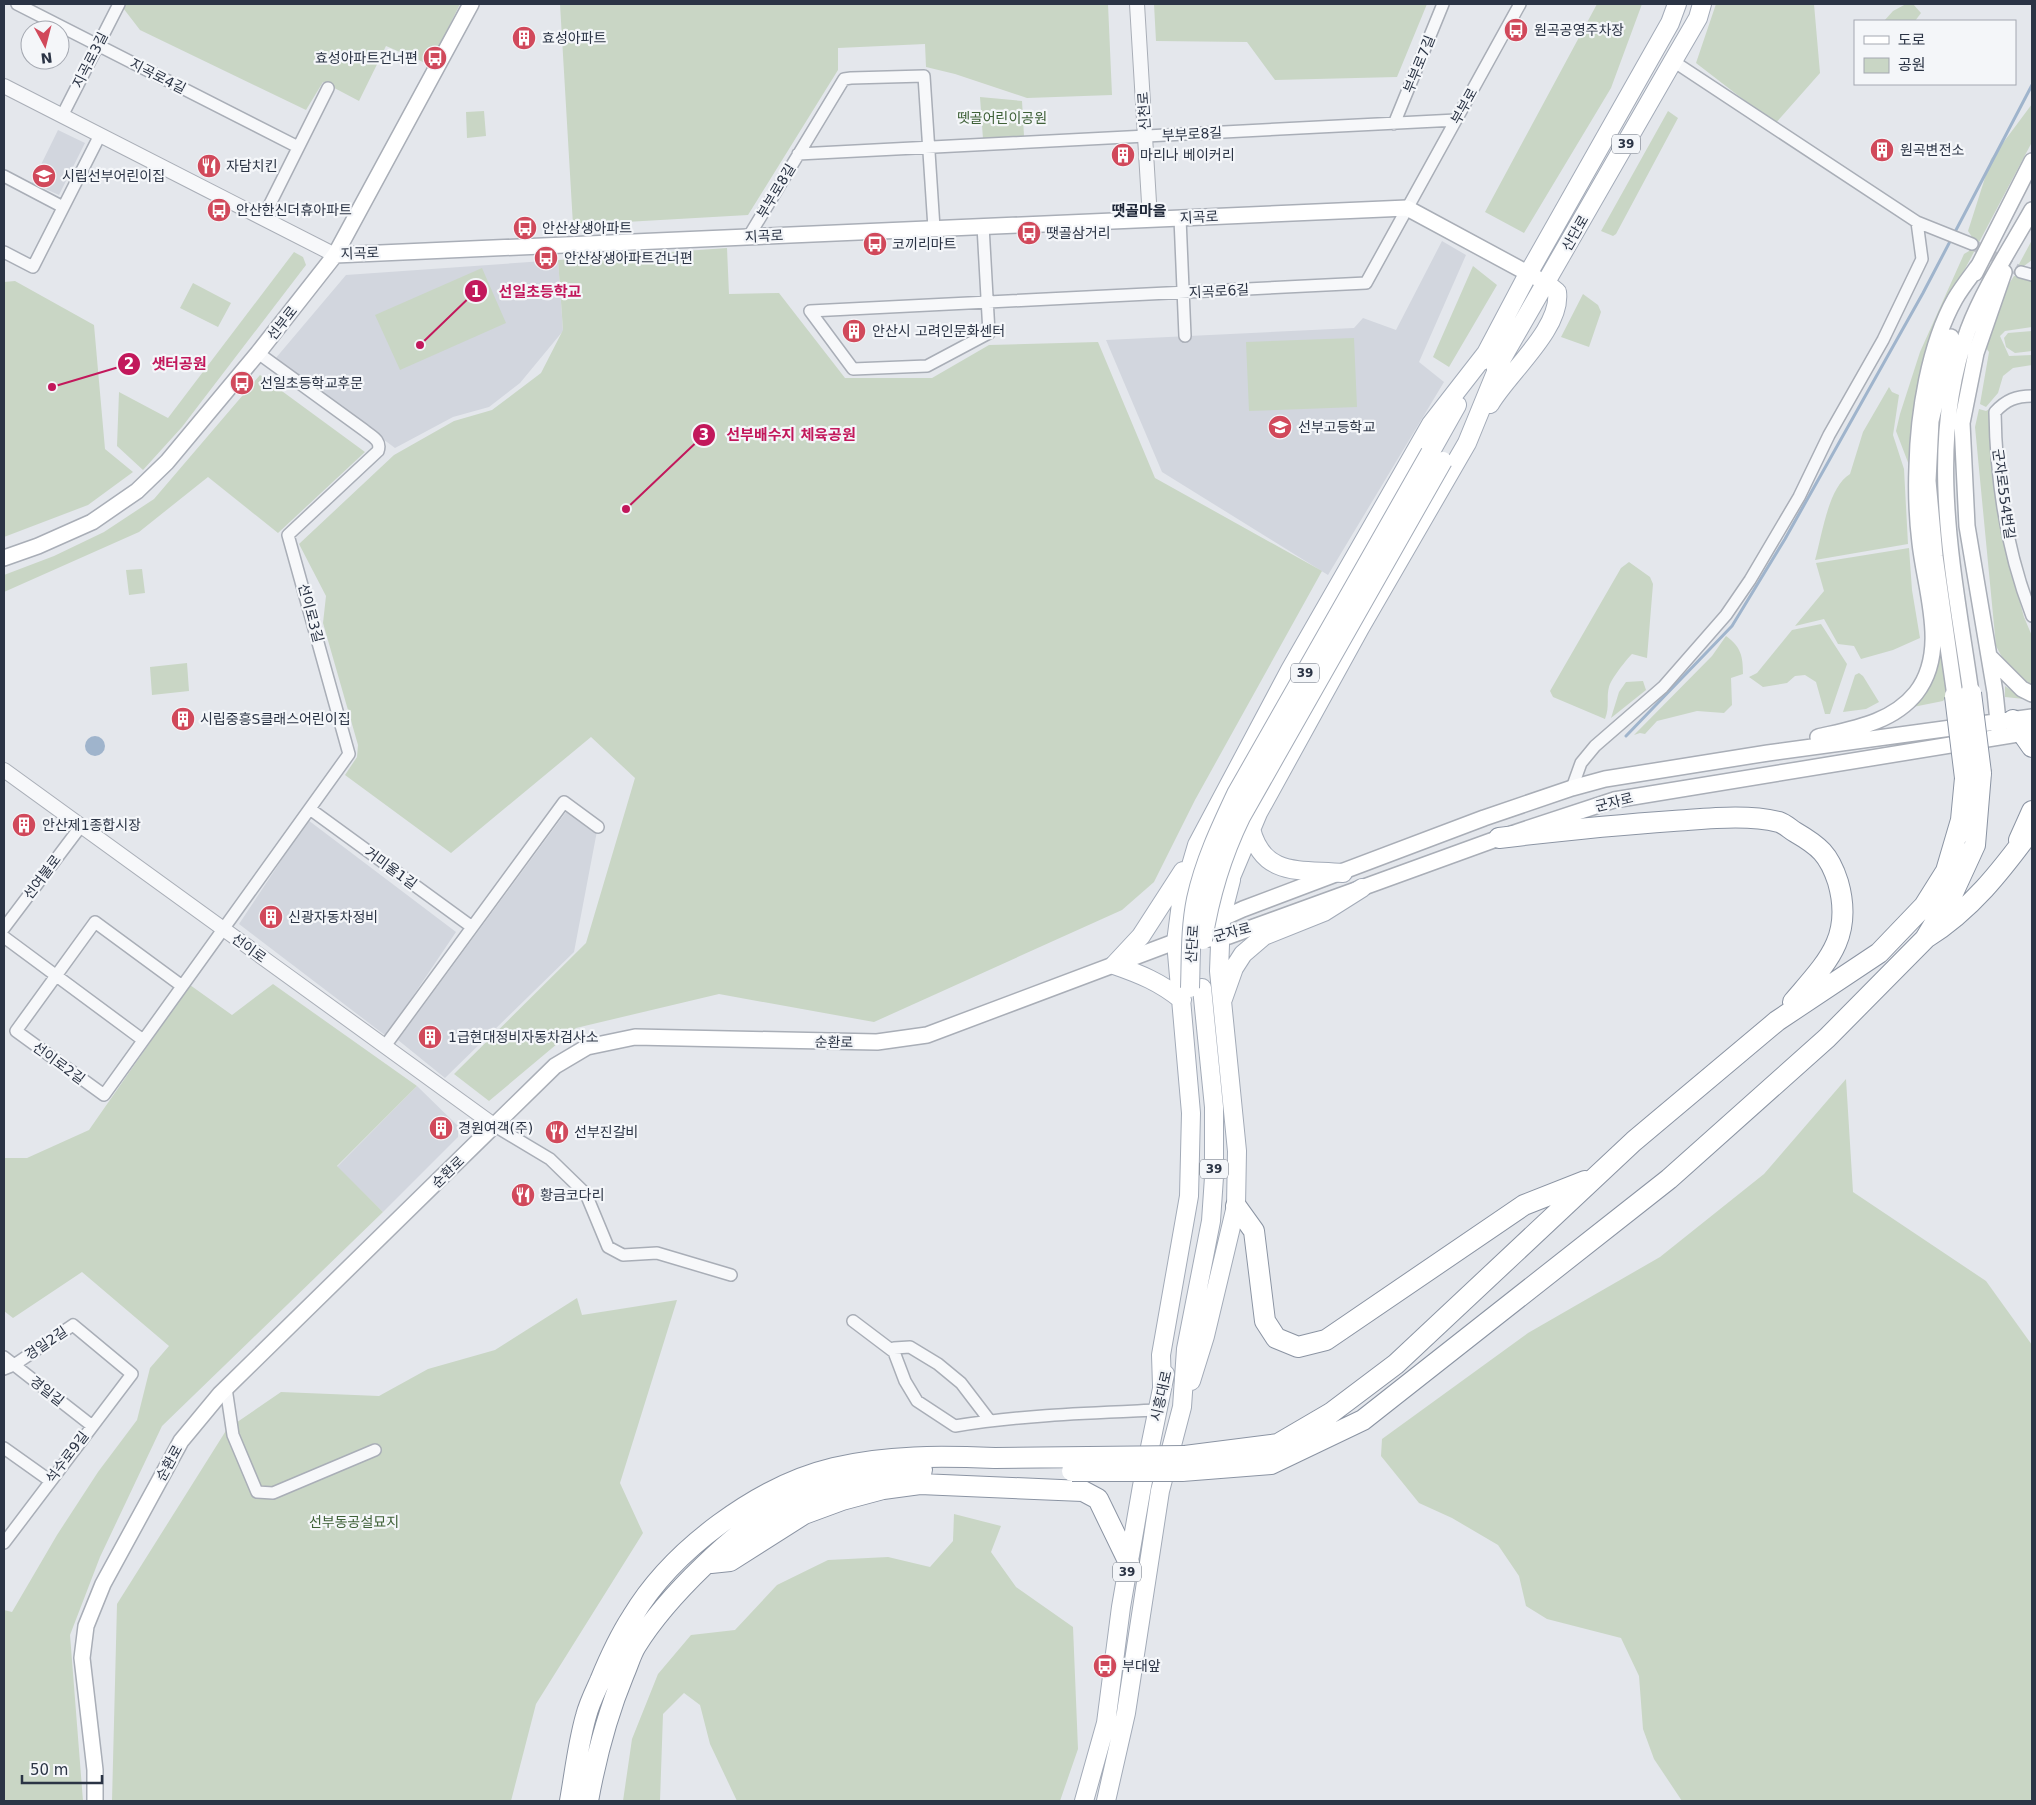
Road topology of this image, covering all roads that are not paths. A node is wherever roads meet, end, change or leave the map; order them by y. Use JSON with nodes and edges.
{"nodes":[{"id":1,"x":17,"y":4,"type":"edge"},
{"id":2,"x":119,"y":4,"type":"edge"},
{"id":3,"x":471,"y":4,"type":"edge"},
{"id":4,"x":1137,"y":4,"type":"edge"},
{"id":5,"x":1443,"y":4,"type":"edge"},
{"id":6,"x":1520,"y":4,"type":"edge"},
{"id":7,"x":1677,"y":4,"type":"edge"},
{"id":8,"x":1702,"y":4,"type":"edge"},
{"id":9,"x":98,"y":45,"type":"junction"},
{"id":10,"x":1673,"y":61,"type":"junction"},
{"id":11,"x":4,"y":86,"type":"edge"},
{"id":12,"x":328,"y":88,"type":"dead end"},
{"id":13,"x":62,"y":116,"type":"junction"},
{"id":14,"x":1456,"y":120,"type":"junction"},
{"id":15,"x":1394,"y":124,"type":"junction"},
{"id":16,"x":100,"y":135,"type":"junction"},
{"id":17,"x":1145,"y":136,"type":"junction"},
{"id":18,"x":928,"y":147,"type":"junction"},
{"id":19,"x":298,"y":148,"type":"junction"},
{"id":20,"x":798,"y":154,"type":"junction"},
{"id":21,"x":2032,"y":161,"type":"edge"},
{"id":22,"x":4,"y":176,"type":"edge"},
{"id":23,"x":63,"y":207,"type":"junction"},
{"id":24,"x":1408,"y":208,"type":"junction"},
{"id":25,"x":2032,"y":210,"type":"edge"},
{"id":26,"x":263,"y":218,"type":"junction"},
{"id":27,"x":1180,"y":218,"type":"junction"},
{"id":28,"x":1150,"y":219,"type":"junction"},
{"id":29,"x":1918,"y":222,"type":"junction"},
{"id":30,"x":983,"y":226,"type":"junction"},
{"id":31,"x":934,"y":228,"type":"junction"},
{"id":32,"x":749,"y":236,"type":"junction"},
{"id":33,"x":1968,"y":242,"type":"tunnel mouth"},
{"id":34,"x":2010,"y":249,"type":"junction"},
{"id":35,"x":4,"y":252,"type":"edge"},
{"id":36,"x":335,"y":255,"type":"junction"},
{"id":37,"x":1979,"y":264,"type":"junction"},
{"id":38,"x":2021,"y":272,"type":"tunnel mouth"},
{"id":39,"x":1528,"y":274,"type":"junction"},
{"id":40,"x":2032,"y":275,"type":"edge"},
{"id":41,"x":1546,"y":283,"type":"junction"},
{"id":42,"x":1184,"y":293,"type":"junction"},
{"id":43,"x":987,"y":302,"type":"junction"},
{"id":44,"x":1185,"y":336,"type":"dead end"},
{"id":45,"x":258,"y":353,"type":"junction"},
{"id":46,"x":1494,"y":356,"type":"junction"},
{"id":47,"x":2032,"y":396,"type":"edge"},
{"id":48,"x":1467,"y":443,"type":"junction"},
{"id":49,"x":4,"y":558,"type":"edge"},
{"id":50,"x":2032,"y":616,"type":"edge"},
{"id":51,"x":1989,"y":656,"type":"junction"},
{"id":52,"x":1963,"y":694,"type":"junction"},
{"id":53,"x":2032,"y":694,"type":"edge"},
{"id":54,"x":2019,"y":730,"type":"edge"},
{"id":55,"x":1768,"y":753,"type":"junction"},
{"id":56,"x":4,"y":770,"type":"edge"},
{"id":57,"x":1973,"y":776,"type":"junction"},
{"id":58,"x":1572,"y":788,"type":"junction"},
{"id":59,"x":310,"y":809,"type":"junction"},
{"id":60,"x":2032,"y":811,"type":"edge"},
{"id":61,"x":81,"y":826,"type":"junction"},
{"id":62,"x":598,"y":827,"type":"dead end"},
{"id":63,"x":1250,"y":829,"type":"junction"},
{"id":64,"x":2032,"y":830,"type":"edge"},
{"id":65,"x":1499,"y":838,"type":"junction"},
{"id":66,"x":1199,"y":842,"type":"junction"},
{"id":67,"x":2011,"y":858,"type":"junction"},
{"id":68,"x":1192,"y":866,"type":"junction"},
{"id":69,"x":1343,"y":872,"type":"junction"},
{"id":70,"x":1231,"y":877,"type":"junction"},
{"id":71,"x":1362,"y":888,"type":"junction"},
{"id":72,"x":1261,"y":902,"type":"junction"},
{"id":73,"x":1221,"y":919,"type":"junction"},
{"id":74,"x":1267,"y":922,"type":"junction"},
{"id":75,"x":472,"y":927,"type":"junction"},
{"id":76,"x":4,"y":928,"type":"edge"},
{"id":77,"x":223,"y":929,"type":"junction"},
{"id":78,"x":4,"y":937,"type":"edge"},
{"id":79,"x":1220,"y":938,"type":"junction"},
{"id":80,"x":1925,"y":939,"type":"junction"},
{"id":81,"x":1176,"y":942,"type":"junction"},
{"id":82,"x":1114,"y":965,"type":"junction"},
{"id":83,"x":56,"y":976,"type":"junction"},
{"id":84,"x":182,"y":986,"type":"junction"},
{"id":85,"x":1191,"y":992,"type":"junction"},
{"id":86,"x":1221,"y":1001,"type":"junction"},
{"id":87,"x":1776,"y":1021,"type":"junction"},
{"id":88,"x":143,"y":1040,"type":"junction"},
{"id":89,"x":385,"y":1046,"type":"junction"},
{"id":90,"x":495,"y":1126,"type":"junction"},
{"id":91,"x":1596,"y":1176,"type":"junction"},
{"id":92,"x":1236,"y":1206,"type":"junction"},
{"id":93,"x":731,"y":1275,"type":"dead end"},
{"id":94,"x":852,"y":1321,"type":"dead end"},
{"id":95,"x":1180,"y":1346,"type":"junction"},
{"id":96,"x":894,"y":1348,"type":"dead end"},
{"id":97,"x":4,"y":1357,"type":"edge"},
{"id":98,"x":9,"y":1367,"type":"edge"},
{"id":99,"x":132,"y":1374,"type":"joint"},
{"id":100,"x":1162,"y":1386,"type":"junction"},
{"id":101,"x":226,"y":1388,"type":"junction"},
{"id":102,"x":1182,"y":1407,"type":"junction"},
{"id":103,"x":1158,"y":1410,"type":"junction"},
{"id":104,"x":990,"y":1421,"type":"junction"},
{"id":105,"x":91,"y":1425,"type":"junction"},
{"id":106,"x":4,"y":1448,"type":"edge"},
{"id":107,"x":375,"y":1450,"type":"dead end"},
{"id":108,"x":1184,"y":1463,"type":"junction"},
{"id":109,"x":994,"y":1464,"type":"junction"},
{"id":110,"x":50,"y":1480,"type":"junction"},
{"id":111,"x":18,"y":1521,"type":"junction"},
{"id":112,"x":4,"y":1527,"type":"edge"},
{"id":113,"x":4,"y":1543,"type":"edge"},
{"id":114,"x":1129,"y":1563,"type":"junction"},
{"id":115,"x":706,"y":1564,"type":"junction"},
{"id":116,"x":96,"y":1801,"type":"edge"},
{"id":117,"x":570,"y":1801,"type":"edge"},
{"id":118,"x":588,"y":1801,"type":"edge"},
{"id":119,"x":1084,"y":1801,"type":"edge"},
{"id":120,"x":1106,"y":1801,"type":"edge"}],
"edges":[{"from":1,"to":9,"type":"street","name":"지곡로4길"},
{"from":2,"to":9,"type":"street","name":"지곡로3길"},
{"from":3,"to":36,"type":"main road","name":"선부로"},
{"from":4,"to":17,"type":"street","name":"신천로"},
{"from":5,"to":15,"type":"street","name":"부부로7길"},
{"from":6,"to":14,"type":"street","name":"부부로"},
{"from":7,"to":39,"type":"main road","name":"산단로","number":"39"},
{"from":8,"to":10,"type":"main road","name":"산단로","number":"39"},
{"from":9,"to":13,"type":"street","name":"지곡로3길"},
{"from":9,"to":19,"type":"street","name":"지곡로4길"},
{"from":10,"to":29,"type":"street"},
{"from":10,"to":41,"type":"main road","name":"산단로","number":"39"},
{"from":11,"to":13,"type":"street","name":"지곡로"},
{"from":12,"to":19,"type":"street"},
{"from":13,"to":16,"type":"street","name":"지곡로"},
{"from":14,"to":15,"type":"street","name":"부부로8길"},
{"from":14,"to":24,"type":"street","name":"부부로"},
{"from":15,"to":17,"type":"street","name":"부부로8길"},
{"from":16,"to":23,"type":"street"},
{"from":16,"to":26,"type":"street","name":"지곡로"},
{"from":17,"to":18,"type":"street","name":"부부로8길"},
{"from":17,"to":28,"type":"street","name":"신천로"},
{"from":18,"to":20,"type":"street","name":"부부로8길"},
{"from":18,"to":20,"type":"street"},
{"from":18,"to":31,"type":"street"},
{"from":19,"to":26,"type":"street"},
{"from":20,"to":32,"type":"street","name":"부부로8길"},
{"from":21,"to":37,"type":"main road"},
{"from":22,"to":23,"type":"street"},
{"from":23,"to":35,"type":"street"},
{"from":24,"to":27,"type":"main road","name":"지곡로"},
{"from":24,"to":39,"type":"main road"},
{"from":24,"to":42,"type":"street","name":"지곡로6길"},
{"from":25,"to":34,"type":"main road"},
{"from":26,"to":36,"type":"street","name":"지곡로"},
{"from":27,"to":28,"type":"main road","name":"지곡로"},
{"from":27,"to":42,"type":"street"},
{"from":28,"to":30,"type":"main road","name":"지곡로"},
{"from":29,"to":33,"type":"street"},
{"from":29,"to":58,"type":"street"},
{"from":30,"to":31,"type":"main road","name":"지곡로"},
{"from":30,"to":43,"type":"street"},
{"from":31,"to":32,"type":"main road","name":"지곡로"},
{"from":32,"to":36,"type":"main road","name":"지곡로"},
{"from":34,"to":51,"type":"main road"},
{"from":34,"to":52,"type":"main road"},
{"from":36,"to":45,"type":"main road","name":"선부로"},
{"from":37,"to":52,"type":"main road"},
{"from":37,"to":55,"type":"main road"},
{"from":38,"to":40,"type":"street"},
{"from":39,"to":41,"type":"main road"},
{"from":39,"to":46,"type":"main road","name":"산단로","number":"39"},
{"from":41,"to":46,"type":"main road","name":"산단로","number":"39"},
{"from":41,"to":48,"type":"main road"},
{"from":42,"to":43,"type":"street","name":"지곡로6길"},
{"from":42,"to":44,"type":"street"},
{"from":43,"to":43,"type":"street","name":"지곡로6길"},
{"from":45,"to":49,"type":"main road","name":"선부로"},
{"from":45,"to":59,"type":"street","name":"선이로3길"},
{"from":46,"to":48,"type":"main road"},
{"from":46,"to":66,"type":"main road"},
{"from":46,"to":85,"type":"main road","name":"산단로","number":"39","bridge":true},
{"from":47,"to":50,"type":"street","name":"군자로554번길"},
{"from":48,"to":63,"type":"main road"},
{"from":51,"to":53,"type":"main road"},
{"from":51,"to":54,"type":"main road"},
{"from":52,"to":57,"type":"highway","bridge":true},
{"from":54,"to":55,"type":"main road","name":"군자로"},
{"from":54,"to":65,"type":"main road","name":"군자로"},
{"from":55,"to":58,"type":"main road","name":"군자로"},
{"from":56,"to":61,"type":"street","name":"선이로"},
{"from":57,"to":80,"type":"highway"},
{"from":57,"to":87,"type":"highway"},
{"from":58,"to":69,"type":"main road","name":"군자로"},
{"from":59,"to":75,"type":"street","name":"거미울1길"},
{"from":59,"to":77,"type":"street","name":"선이로3길"},
{"from":60,"to":67,"type":"highway"},
{"from":61,"to":76,"type":"street","name":"선여불로"},
{"from":61,"to":77,"type":"street","name":"선이로"},
{"from":62,"to":75,"type":"street"},
{"from":63,"to":69,"type":"main road"},
{"from":63,"to":70,"type":"main road"},
{"from":64,"to":67,"type":"highway"},
{"from":65,"to":71,"type":"main road","name":"군자로"},
{"from":65,"to":87,"type":"highway"},
{"from":66,"to":68,"type":"main road"},
{"from":66,"to":82,"type":"main road"},
{"from":67,"to":80,"type":"highway"},
{"from":68,"to":70,"type":"main road"},
{"from":68,"to":81,"type":"main road"},
{"from":69,"to":72,"type":"main road","name":"군자로"},
{"from":70,"to":73,"type":"main road"},
{"from":71,"to":74,"type":"main road","name":"군자로"},
{"from":71,"to":86,"type":"main road"},
{"from":72,"to":73,"type":"main road","name":"군자로"},
{"from":72,"to":74,"type":"main road"},
{"from":73,"to":79,"type":"main road"},
{"from":73,"to":81,"type":"main road","name":"군자로"},
{"from":74,"to":79,"type":"main road","name":"군자로"},
{"from":75,"to":89,"type":"street"},
{"from":77,"to":84,"type":"street","name":"선이로2길"},
{"from":77,"to":89,"type":"street","name":"선이로"},
{"from":78,"to":83,"type":"street"},
{"from":79,"to":81,"type":"main road","name":"군자로"},
{"from":79,"to":86,"type":"main road"},
{"from":80,"to":108,"type":"highway"},
{"from":81,"to":82,"type":"main road","name":"순환로"},
{"from":81,"to":85,"type":"main road"},
{"from":82,"to":85,"type":"main road"},
{"from":82,"to":90,"type":"main road","name":"순환로"},
{"from":83,"to":84,"type":"street","name":"선이로2길"},
{"from":83,"to":88,"type":"street"},
{"from":83,"to":88,"type":"street","name":"선이로2길"},
{"from":84,"to":88,"type":"street","name":"선이로2길"},
{"from":85,"to":86,"type":"main road"},
{"from":85,"to":95,"type":"main road","name":"시흥대로","number":"39"},
{"from":85,"to":100,"type":"main road"},
{"from":86,"to":92,"type":"main road"},
{"from":87,"to":91,"type":"highway"},
{"from":89,"to":90,"type":"street","name":"선이로"},
{"from":90,"to":93,"type":"street"},
{"from":90,"to":101,"type":"main road","name":"순환로"},
{"from":91,"to":92,"type":"highway"},
{"from":91,"to":108,"type":"highway"},
{"from":92,"to":102,"type":"main road"},
{"from":94,"to":104,"type":"street"},
{"from":95,"to":100,"type":"main road","name":"시흥대로","number":"39"},
{"from":95,"to":102,"type":"main road","name":"시흥대로","number":"39"},
{"from":96,"to":104,"type":"street"},
{"from":97,"to":98,"type":"street","name":"경일길"},
{"from":98,"to":99,"type":"street","name":"경일2길"},
{"from":98,"to":105,"type":"street","name":"경일길"},
{"from":99,"to":105,"type":"street","name":"석수로9길"},
{"from":100,"to":103,"type":"main road","name":"시흥대로","number":"39"},
{"from":101,"to":107,"type":"street"},
{"from":101,"to":116,"type":"main road","name":"순환로"},
{"from":102,"to":120,"type":"main road","name":"시흥대로","number":"39"},
{"from":103,"to":104,"type":"street"},
{"from":103,"to":114,"type":"main road","name":"시흥대로","number":"39"},
{"from":105,"to":110,"type":"street","name":"석수로9길"},
{"from":106,"to":110,"type":"street"},
{"from":108,"to":109,"type":"highway","bridge":true},
{"from":109,"to":115,"type":"highway"},
{"from":109,"to":117,"type":"highway"},
{"from":110,"to":111,"type":"street","name":"석수로9길"},
{"from":111,"to":112,"type":"street"},
{"from":111,"to":113,"type":"street","name":"석수로9길"},
{"from":114,"to":115,"type":"highway"},
{"from":114,"to":119,"type":"main road","name":"시흥대로","number":"39"},
{"from":115,"to":118,"type":"highway"}]}
